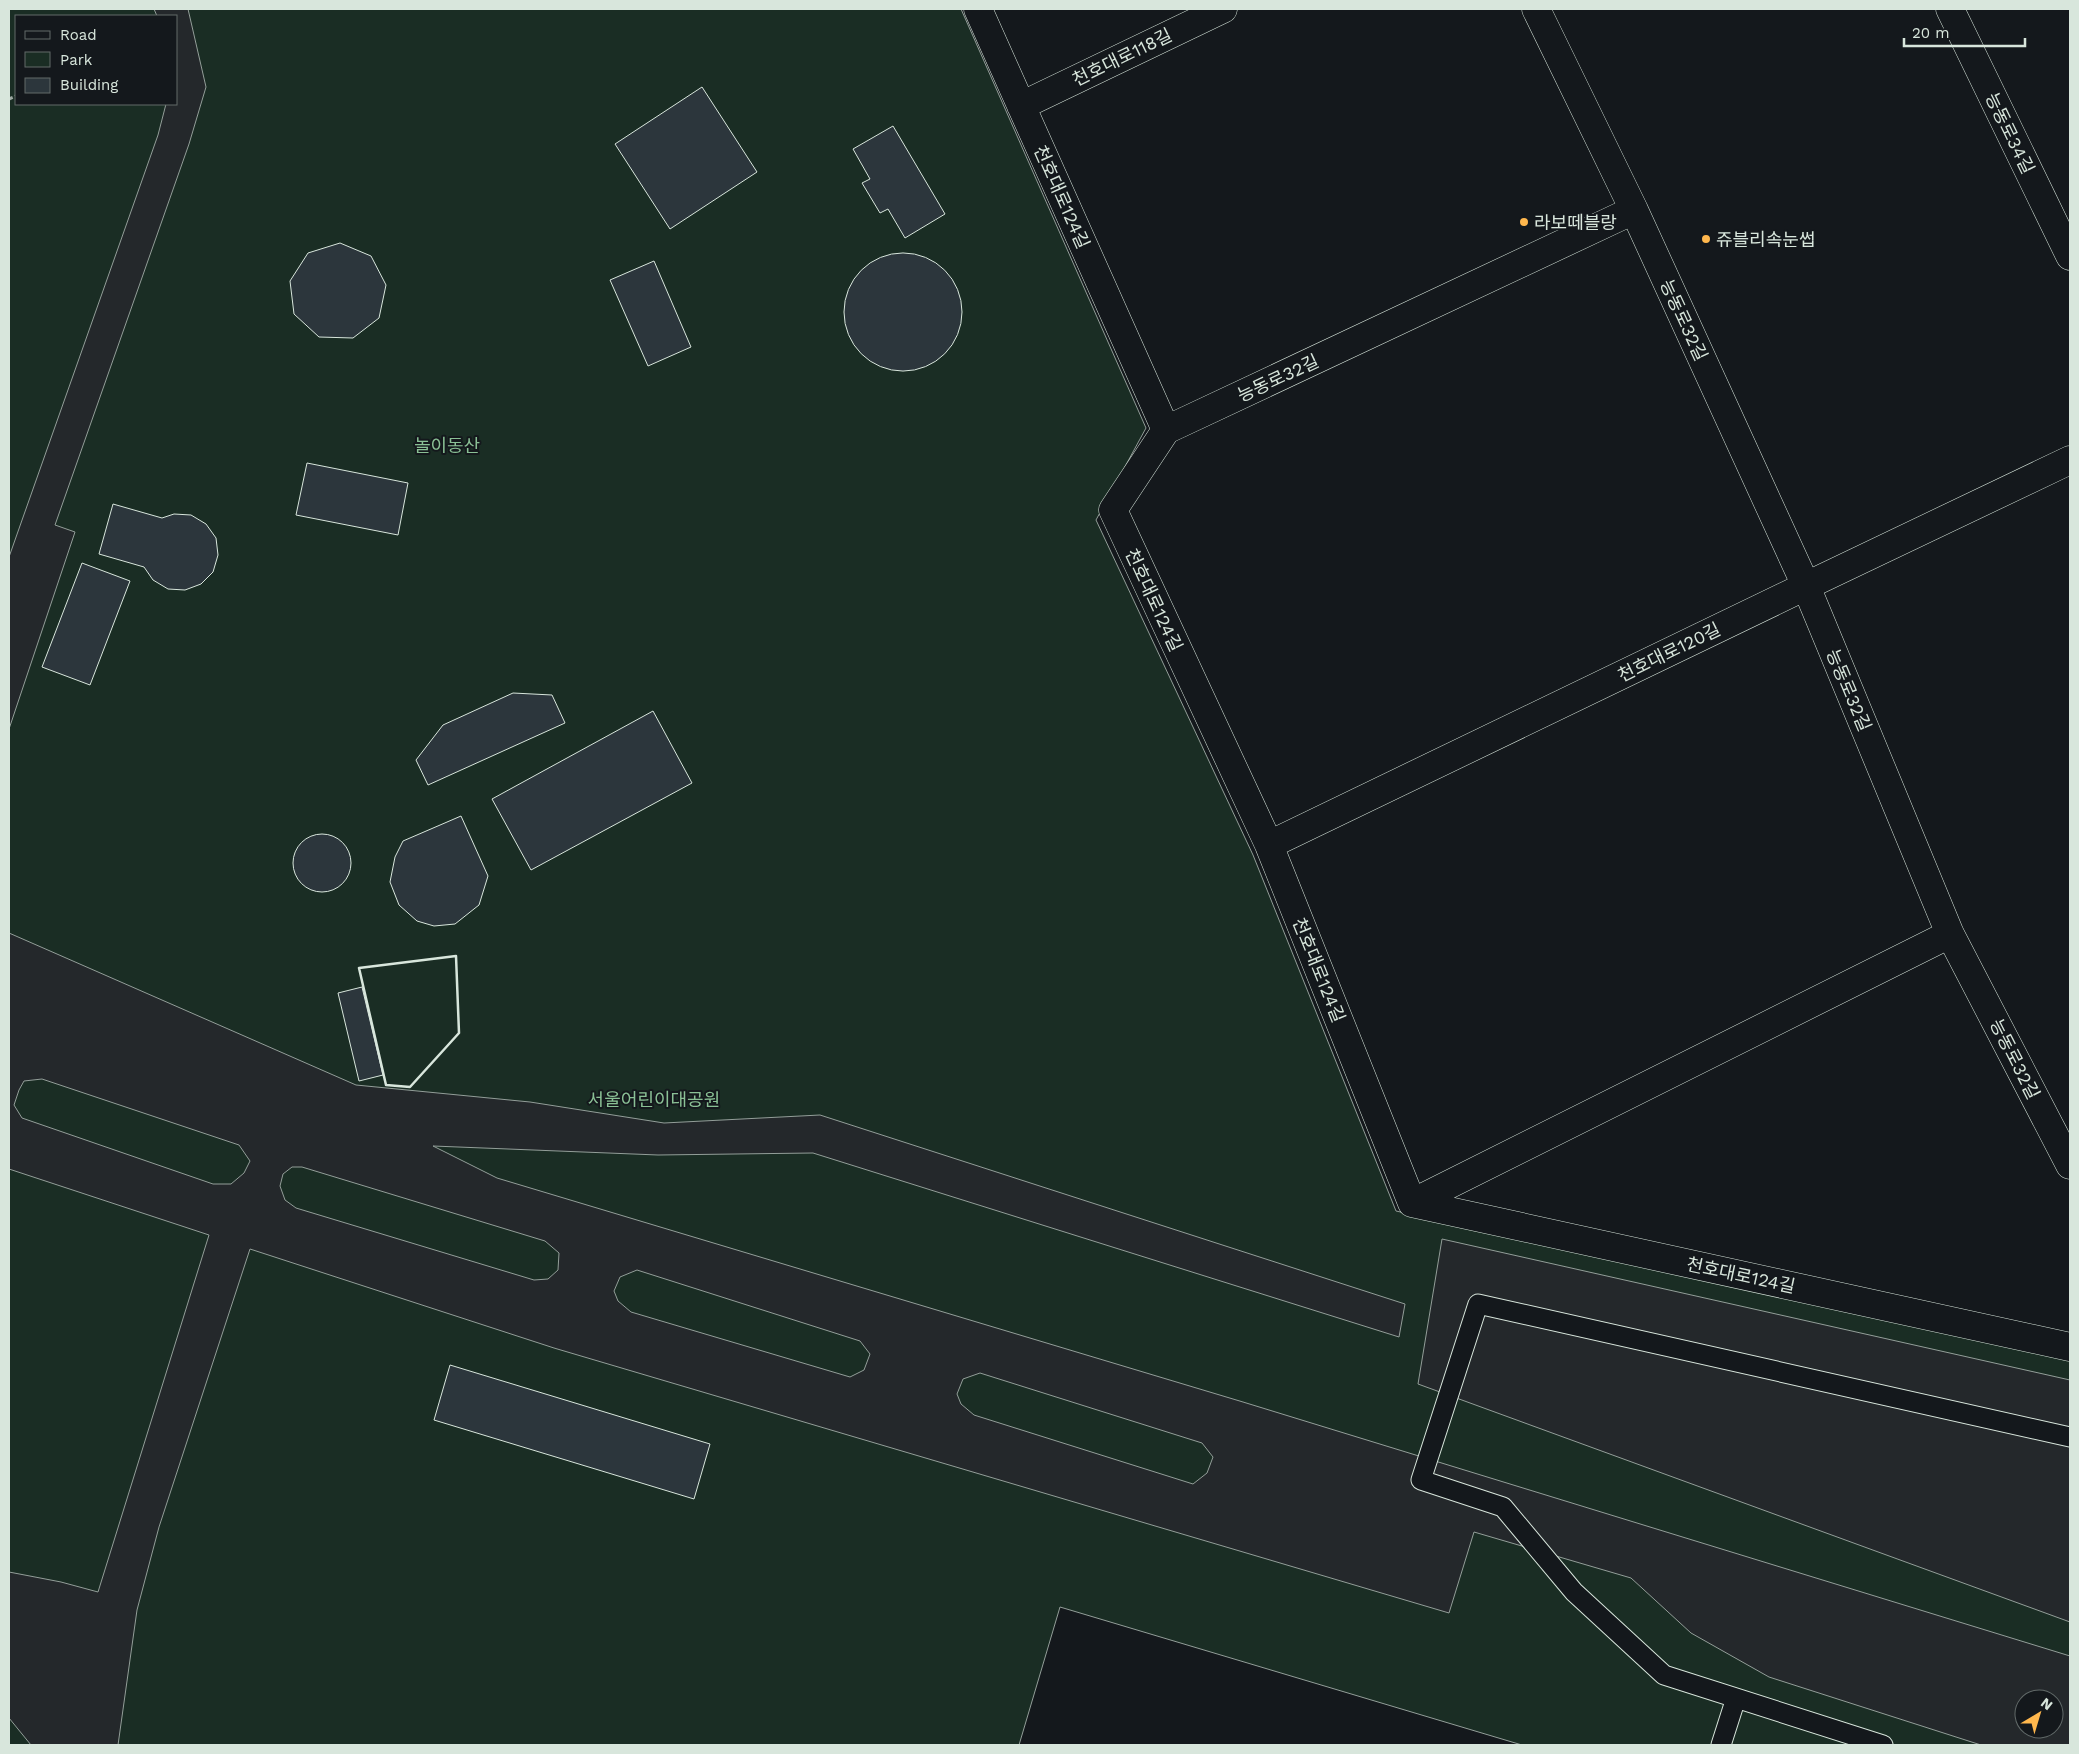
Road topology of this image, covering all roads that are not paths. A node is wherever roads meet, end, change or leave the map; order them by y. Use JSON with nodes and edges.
{"nodes":[{"id":1,"x":978,"y":9,"type":"edge"},
{"id":2,"x":1223,"y":9,"type":"edge"},
{"id":3,"x":1536,"y":9,"type":"edge"},
{"id":4,"x":1950,"y":9,"type":"edge"},
{"id":5,"x":1021,"y":106,"type":"junction"},
{"id":6,"x":1634,"y":210,"type":"junction"},
{"id":7,"x":2070,"y":256,"type":"edge"},
{"id":8,"x":1166,"y":430,"type":"junction"},
{"id":9,"x":2070,"y":460,"type":"edge"},
{"id":10,"x":1806,"y":586,"type":"junction"},
{"id":11,"x":1269,"y":845,"type":"junction"},
{"id":12,"x":1950,"y":934,"type":"junction"},
{"id":13,"x":2070,"y":1165,"type":"edge"},
{"id":14,"x":1412,"y":1203,"type":"junction"},
{"id":15,"x":2070,"y":1347,"type":"edge"},
{"id":16,"x":2070,"y":1437,"type":"edge"},
{"id":17,"x":1736,"y":1698,"type":"junction"},
{"id":18,"x":1721,"y":1745,"type":"edge"},
{"id":19,"x":1883,"y":1745,"type":"edge"}],
"edges":[{"from":1,"to":5,"type":"street","name":"천호대로124길"},
{"from":2,"to":5,"type":"street","name":"천호대로118길"},
{"from":3,"to":6,"type":"street","name":"능동로32길"},
{"from":4,"to":7,"type":"street","name":"능동로34길"},
{"from":5,"to":8,"type":"street","name":"천호대로124길"},
{"from":6,"to":8,"type":"street","name":"능동로32길"},
{"from":6,"to":10,"type":"street","name":"능동로32길"},
{"from":8,"to":11,"type":"street","name":"천호대로124길"},
{"from":9,"to":10,"type":"street","name":"천호대로120길"},
{"from":10,"to":11,"type":"street","name":"천호대로120길"},
{"from":10,"to":12,"type":"street","name":"능동로32길"},
{"from":11,"to":14,"type":"street","name":"천호대로124길"},
{"from":12,"to":13,"type":"street","name":"능동로32길"},
{"from":12,"to":14,"type":"street"},
{"from":14,"to":15,"type":"street","name":"천호대로124길"},
{"from":16,"to":17,"type":"lane"},
{"from":17,"to":18,"type":"lane"},
{"from":17,"to":19,"type":"lane"}]}
